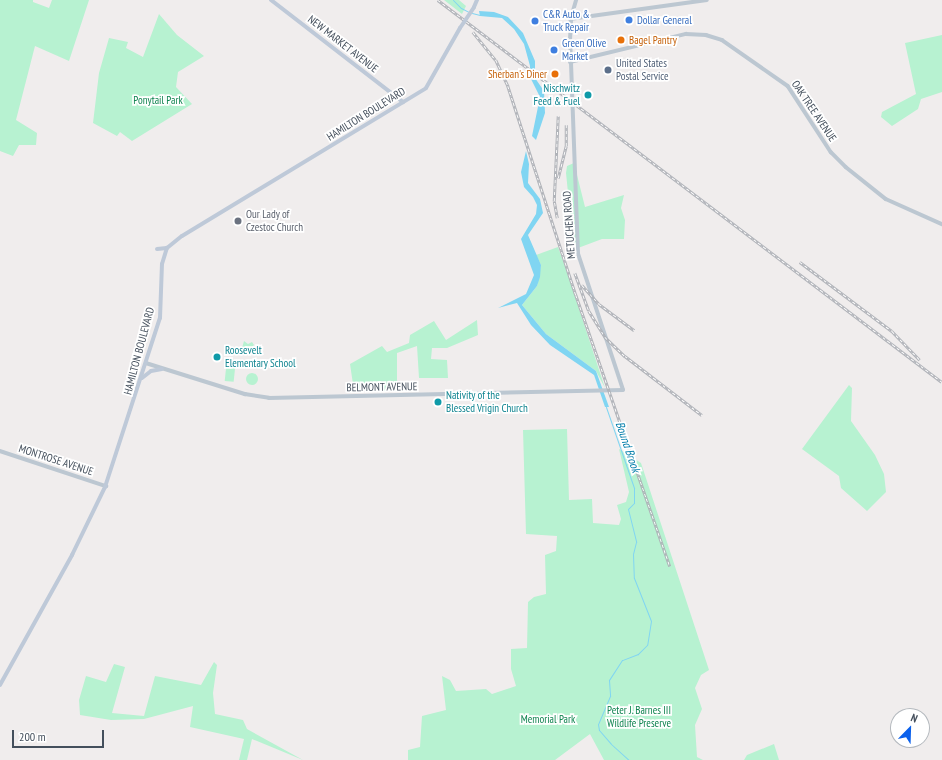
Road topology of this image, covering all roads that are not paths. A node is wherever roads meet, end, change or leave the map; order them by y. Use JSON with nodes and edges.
{"nodes":[{"id":1,"x":271,"y":0,"type":"edge"},
{"id":2,"x":477,"y":0,"type":"edge"},
{"id":3,"x":576,"y":0,"type":"edge"},
{"id":4,"x":707,"y":0,"type":"edge"},
{"id":5,"x":570,"y":19,"type":"junction"},
{"id":6,"x":570,"y":62,"type":"junction"},
{"id":7,"x":403,"y":102,"type":"junction"},
{"id":8,"x":942,"y":224,"type":"edge"},
{"id":9,"x":167,"y":248,"type":"junction"},
{"id":10,"x":157,"y":249,"type":"dead end"},
{"id":11,"x":146,"y":363,"type":"junction"},
{"id":12,"x":162,"y":369,"type":"junction"},
{"id":13,"x":141,"y":379,"type":"junction"},
{"id":14,"x":623,"y":390,"type":"joint"},
{"id":15,"x":0,"y":450,"type":"edge"},
{"id":16,"x":106,"y":486,"type":"junction"},
{"id":17,"x":0,"y":685,"type":"edge"}],
"edges":[{"from":1,"to":7,"type":"main road","name":"NEW MARKET AVENUE"},
{"from":2,"to":7,"type":"main road","name":"HAMILTON BOULEVARD","bridge":true},
{"from":3,"to":5,"type":"street","name":"METUCHEN ROAD"},
{"from":4,"to":5,"type":"street"},
{"from":5,"to":6,"type":"street","name":"METUCHEN ROAD"},
{"from":6,"to":8,"type":"street","name":"OAK TREE AVENUE"},
{"from":6,"to":14,"type":"street","name":"METUCHEN ROAD"},
{"from":7,"to":9,"type":"main road","name":"HAMILTON BOULEVARD"},
{"from":9,"to":10,"type":"main road"},
{"from":9,"to":11,"type":"main road","name":"HAMILTON BOULEVARD"},
{"from":11,"to":12,"type":"street","name":"BELMONT AVENUE"},
{"from":11,"to":13,"type":"main road","name":"HAMILTON BOULEVARD"},
{"from":12,"to":13,"type":"main road"},
{"from":12,"to":14,"type":"street","name":"BELMONT AVENUE"},
{"from":13,"to":16,"type":"main road","name":"HAMILTON BOULEVARD"},
{"from":15,"to":16,"type":"street","name":"MONTROSE AVENUE"},
{"from":16,"to":17,"type":"main road","name":"HAMILTON BOULEVARD"}]}
